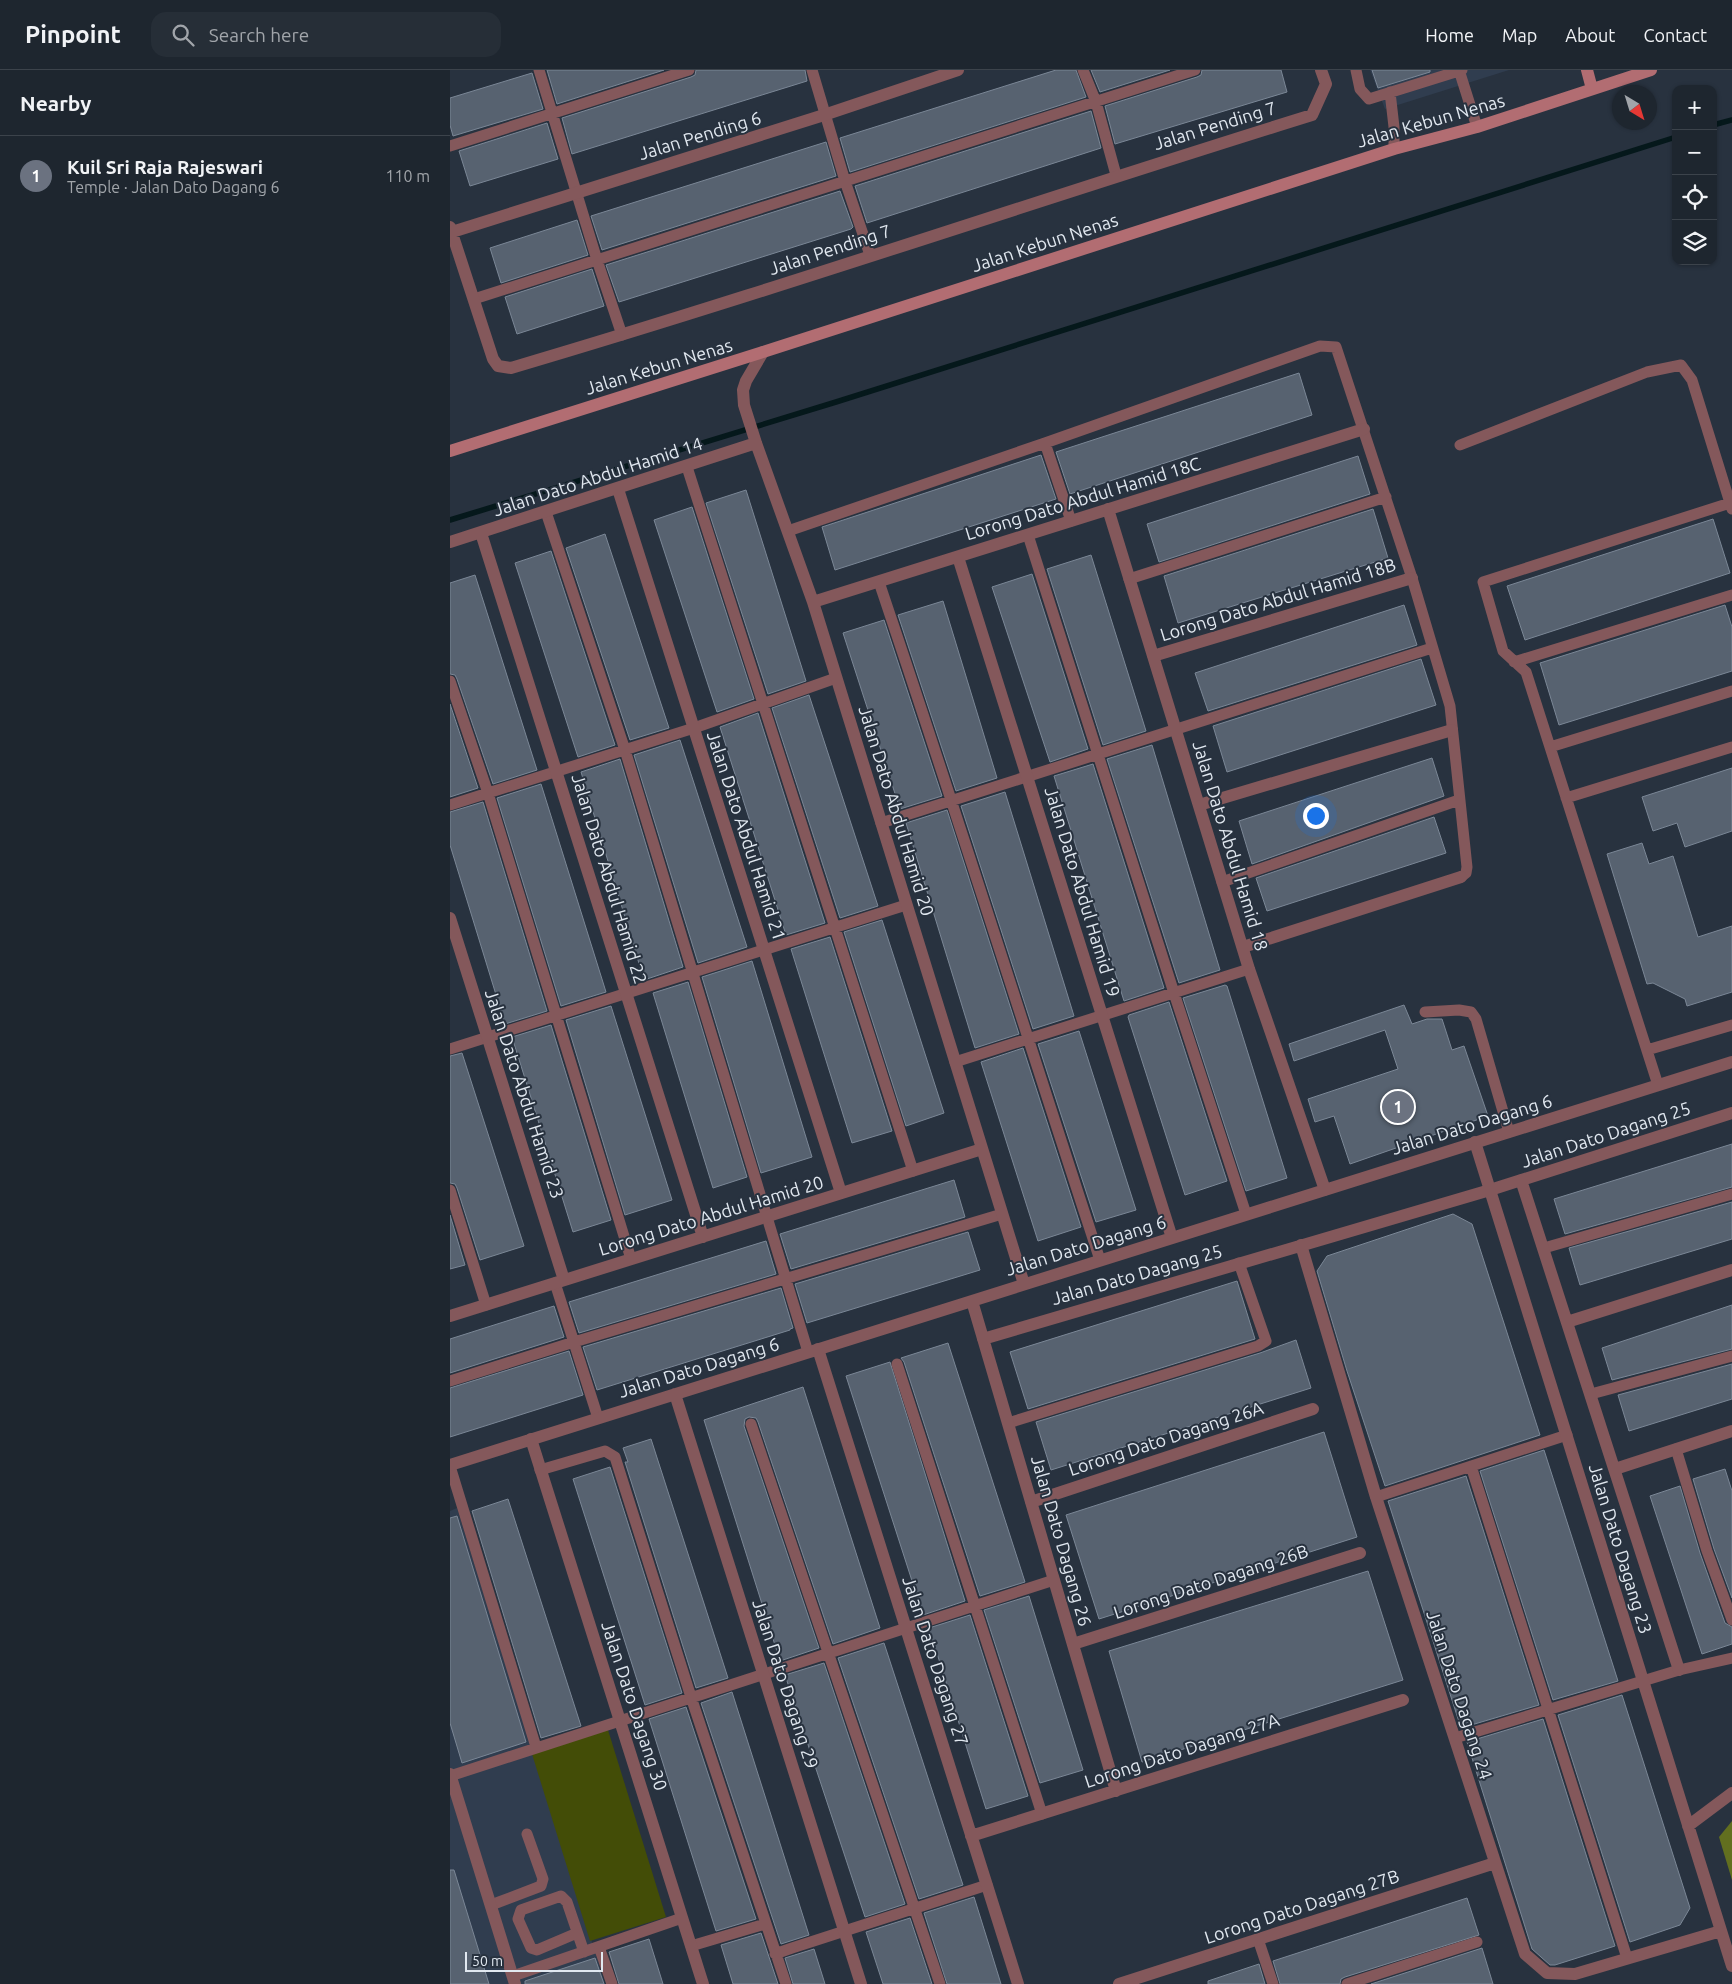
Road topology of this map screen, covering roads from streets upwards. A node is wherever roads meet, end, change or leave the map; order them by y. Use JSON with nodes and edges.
{"nodes":[{"id":1,"x":958,"y":70,"type":"edge"},
{"id":2,"x":1322,"y":70,"type":"edge"},
{"id":3,"x":1588,"y":70,"type":"edge"},
{"id":4,"x":1651,"y":70,"type":"edge"},
{"id":5,"x":1630,"y":73,"type":"edge"},
{"id":6,"x":1592,"y":89,"type":"junction"},
{"id":7,"x":451,"y":229,"type":"edge"},
{"id":8,"x":763,"y":352,"type":"junction"},
{"id":9,"x":1364,"y":429,"type":"road end"},
{"id":10,"x":756,"y":443,"type":"junction"},
{"id":11,"x":450,"y":451,"type":"edge"},
{"id":12,"x":618,"y":489,"type":"junction"},
{"id":13,"x":1108,"y":509,"type":"junction"},
{"id":14,"x":481,"y":533,"type":"junction"},
{"id":15,"x":450,"y":542,"type":"edge"},
{"id":16,"x":958,"y":556,"type":"junction"},
{"id":17,"x":1412,"y":578,"type":"road end"},
{"id":18,"x":813,"y":602,"type":"junction"},
{"id":19,"x":1153,"y":656,"type":"junction"},
{"id":20,"x":1452,"y":730,"type":"road end"},
{"id":21,"x":1199,"y":805,"type":"junction"},
{"id":22,"x":1461,"y":877,"type":"road end"},
{"id":23,"x":450,"y":918,"type":"edge"},
{"id":24,"x":1243,"y":947,"type":"junction"},
{"id":25,"x":1732,"y":1062,"type":"edge"},
{"id":26,"x":1732,"y":1113,"type":"edge"},
{"id":27,"x":1475,"y":1142,"type":"junction"},
{"id":28,"x":982,"y":1149,"type":"junction"},
{"id":29,"x":1522,"y":1180,"type":"junction"},
{"id":30,"x":1325,"y":1190,"type":"junction"},
{"id":31,"x":1490,"y":1190,"type":"junction"},
{"id":32,"x":841,"y":1194,"type":"junction"},
{"id":33,"x":703,"y":1237,"type":"junction"},
{"id":34,"x":1172,"y":1238,"type":"junction"},
{"id":35,"x":1301,"y":1245,"type":"junction"},
{"id":36,"x":1732,"y":1270,"type":"edge"},
{"id":37,"x":560,"y":1281,"type":"junction"},
{"id":38,"x":1024,"y":1284,"type":"junction"},
{"id":39,"x":972,"y":1301,"type":"junction"},
{"id":40,"x":450,"y":1316,"type":"edge"},
{"id":41,"x":1567,"y":1322,"type":"junction"},
{"id":42,"x":983,"y":1339,"type":"junction"},
{"id":43,"x":813,"y":1350,"type":"junction"},
{"id":44,"x":675,"y":1394,"type":"junction"},
{"id":45,"x":1313,"y":1409,"type":"dead end"},
{"id":46,"x":1732,"y":1432,"type":"edge"},
{"id":47,"x":531,"y":1439,"type":"junction"},
{"id":48,"x":450,"y":1465,"type":"edge"},
{"id":49,"x":1615,"y":1469,"type":"junction"},
{"id":50,"x":1031,"y":1502,"type":"junction"},
{"id":51,"x":1360,"y":1553,"type":"dead end"},
{"id":52,"x":1073,"y":1644,"type":"junction"},
{"id":53,"x":1678,"y":1670,"type":"road end"},
{"id":54,"x":1404,"y":1700,"type":"dead end"},
{"id":55,"x":450,"y":1775,"type":"edge"},
{"id":56,"x":1116,"y":1790,"type":"junction"},
{"id":57,"x":1732,"y":1792,"type":"edge"},
{"id":58,"x":1688,"y":1826,"type":"junction"},
{"id":59,"x":972,"y":1836,"type":"junction"},
{"id":60,"x":1495,"y":1863,"type":"junction"},
{"id":61,"x":1721,"y":1931,"type":"junction"},
{"id":62,"x":1732,"y":1966,"type":"edge"},
{"id":63,"x":514,"y":1980,"type":"edge"},
{"id":64,"x":703,"y":1984,"type":"edge"},
{"id":65,"x":861,"y":1984,"type":"edge"},
{"id":66,"x":1018,"y":1984,"type":"edge"},
{"id":67,"x":1119,"y":1984,"type":"edge"}],
"edges":[{"from":1,"to":7,"type":"street","name":"Jalan Pending 6"},
{"from":2,"to":7,"type":"street","name":"Jalan Pending 7"},
{"from":3,"to":6,"type":"street"},
{"from":4,"to":5,"type":"street","name":"Jalan Kebun Nenas"},
{"from":5,"to":6,"type":"street","name":"Jalan Kebun Nenas"},
{"from":6,"to":8,"type":"street","name":"Jalan Kebun Nenas"},
{"from":8,"to":10,"type":"street","name":"Jalan Dato Abdul Hamid 20"},
{"from":8,"to":11,"type":"street","name":"Jalan Kebun Nenas"},
{"from":9,"to":13,"type":"street","name":"Lorong Dato Abdul Hamid 18C"},
{"from":10,"to":12,"type":"street","name":"Jalan Dato Abdul Hamid 14"},
{"from":10,"to":18,"type":"street","name":"Jalan Dato Abdul Hamid 20"},
{"from":12,"to":14,"type":"street","name":"Jalan Dato Abdul Hamid 14"},
{"from":12,"to":32,"type":"street","name":"Jalan Dato Abdul Hamid 21"},
{"from":13,"to":16,"type":"street","name":"Lorong Dato Abdul Hamid 18C"},
{"from":13,"to":19,"type":"street","name":"Jalan Dato Abdul Hamid 18"},
{"from":14,"to":15,"type":"street","name":"Jalan Dato Abdul Hamid 14"},
{"from":14,"to":33,"type":"street","name":"Jalan Dato Abdul Hamid 22"},
{"from":16,"to":18,"type":"street","name":"Lorong Dato Abdul Hamid 18C"},
{"from":16,"to":34,"type":"street","name":"Jalan Dato Abdul Hamid 19"},
{"from":17,"to":19,"type":"street","name":"Lorong Dato Abdul Hamid 18B"},
{"from":18,"to":28,"type":"street","name":"Jalan Dato Abdul Hamid 20"},
{"from":19,"to":21,"type":"street","name":"Jalan Dato Abdul Hamid 18"},
{"from":20,"to":21,"type":"street"},
{"from":21,"to":24,"type":"street","name":"Jalan Dato Abdul Hamid 18"},
{"from":22,"to":24,"type":"street"},
{"from":23,"to":37,"type":"street","name":"Jalan Dato Abdul Hamid 23"},
{"from":24,"to":30,"type":"street","name":"Jalan Dato Abdul Hamid 18"},
{"from":25,"to":27,"type":"street","name":"Jalan Dato Dagang 6"},
{"from":26,"to":29,"type":"street","name":"Jalan Dato Dagang 25"},
{"from":27,"to":30,"type":"street","name":"Jalan Dato Dagang 6"},
{"from":27,"to":31,"type":"street","name":"Jalan Dato Dagang 23"},
{"from":28,"to":32,"type":"street","name":"Lorong Dato Abdul Hamid 20"},
{"from":28,"to":38,"type":"street","name":"Jalan Dato Abdul Hamid 20"},
{"from":29,"to":31,"type":"street","name":"Jalan Dato Dagang 25"},
{"from":29,"to":41,"type":"street","name":"Jalan Dato Dagang 23"},
{"from":30,"to":34,"type":"street","name":"Jalan Dato Dagang 6"},
{"from":31,"to":35,"type":"street","name":"Jalan Dato Dagang 25"},
{"from":31,"to":58,"type":"street","name":"Jalan Dato Dagang 23"},
{"from":32,"to":33,"type":"street","name":"Lorong Dato Abdul Hamid 20"},
{"from":33,"to":37,"type":"street","name":"Lorong Dato Abdul Hamid 20"},
{"from":34,"to":38,"type":"street","name":"Jalan Dato Dagang 6"},
{"from":35,"to":42,"type":"street","name":"Jalan Dato Dagang 25"},
{"from":35,"to":60,"type":"street","name":"Jalan Dato Dagang 24"},
{"from":36,"to":41,"type":"street"},
{"from":37,"to":40,"type":"street","name":"Lorong Dato Abdul Hamid 20"},
{"from":38,"to":39,"type":"street","name":"Jalan Dato Dagang 6"},
{"from":39,"to":42,"type":"street","name":"Jalan Dato Dagang 26"},
{"from":39,"to":43,"type":"street","name":"Jalan Dato Dagang 6"},
{"from":41,"to":49,"type":"street","name":"Jalan Dato Dagang 23"},
{"from":42,"to":50,"type":"street","name":"Jalan Dato Dagang 26"},
{"from":43,"to":44,"type":"street","name":"Jalan Dato Dagang 6"},
{"from":43,"to":59,"type":"street","name":"Jalan Dato Dagang 27"},
{"from":44,"to":47,"type":"street","name":"Jalan Dato Dagang 6"},
{"from":44,"to":65,"type":"street","name":"Jalan Dato Dagang 29"},
{"from":45,"to":50,"type":"street","name":"Lorong Dato Dagang 26A"},
{"from":46,"to":49,"type":"street"},
{"from":47,"to":48,"type":"street","name":"Jalan Dato Dagang 6"},
{"from":47,"to":64,"type":"street","name":"Jalan Dato Dagang 30"},
{"from":49,"to":53,"type":"street","name":"Jalan Dato Dagang 23"},
{"from":50,"to":52,"type":"street","name":"Jalan Dato Dagang 26"},
{"from":51,"to":52,"type":"street","name":"Lorong Dato Dagang 26B"},
{"from":52,"to":56,"type":"street","name":"Jalan Dato Dagang 26"},
{"from":54,"to":56,"type":"street","name":"Lorong Dato Dagang 27A"},
{"from":55,"to":63,"type":"street"},
{"from":56,"to":59,"type":"street","name":"Lorong Dato Dagang 27A"},
{"from":57,"to":58,"type":"street"},
{"from":58,"to":61,"type":"street","name":"Jalan Dato Dagang 23"},
{"from":59,"to":66,"type":"street","name":"Jalan Dato Dagang 27"},
{"from":60,"to":61,"type":"street","name":"Jalan Dato Dagang 24"},
{"from":60,"to":67,"type":"street","name":"Lorong Dato Dagang 27B"},
{"from":61,"to":62,"type":"street","name":"Jalan Dato Dagang 23"}]}
